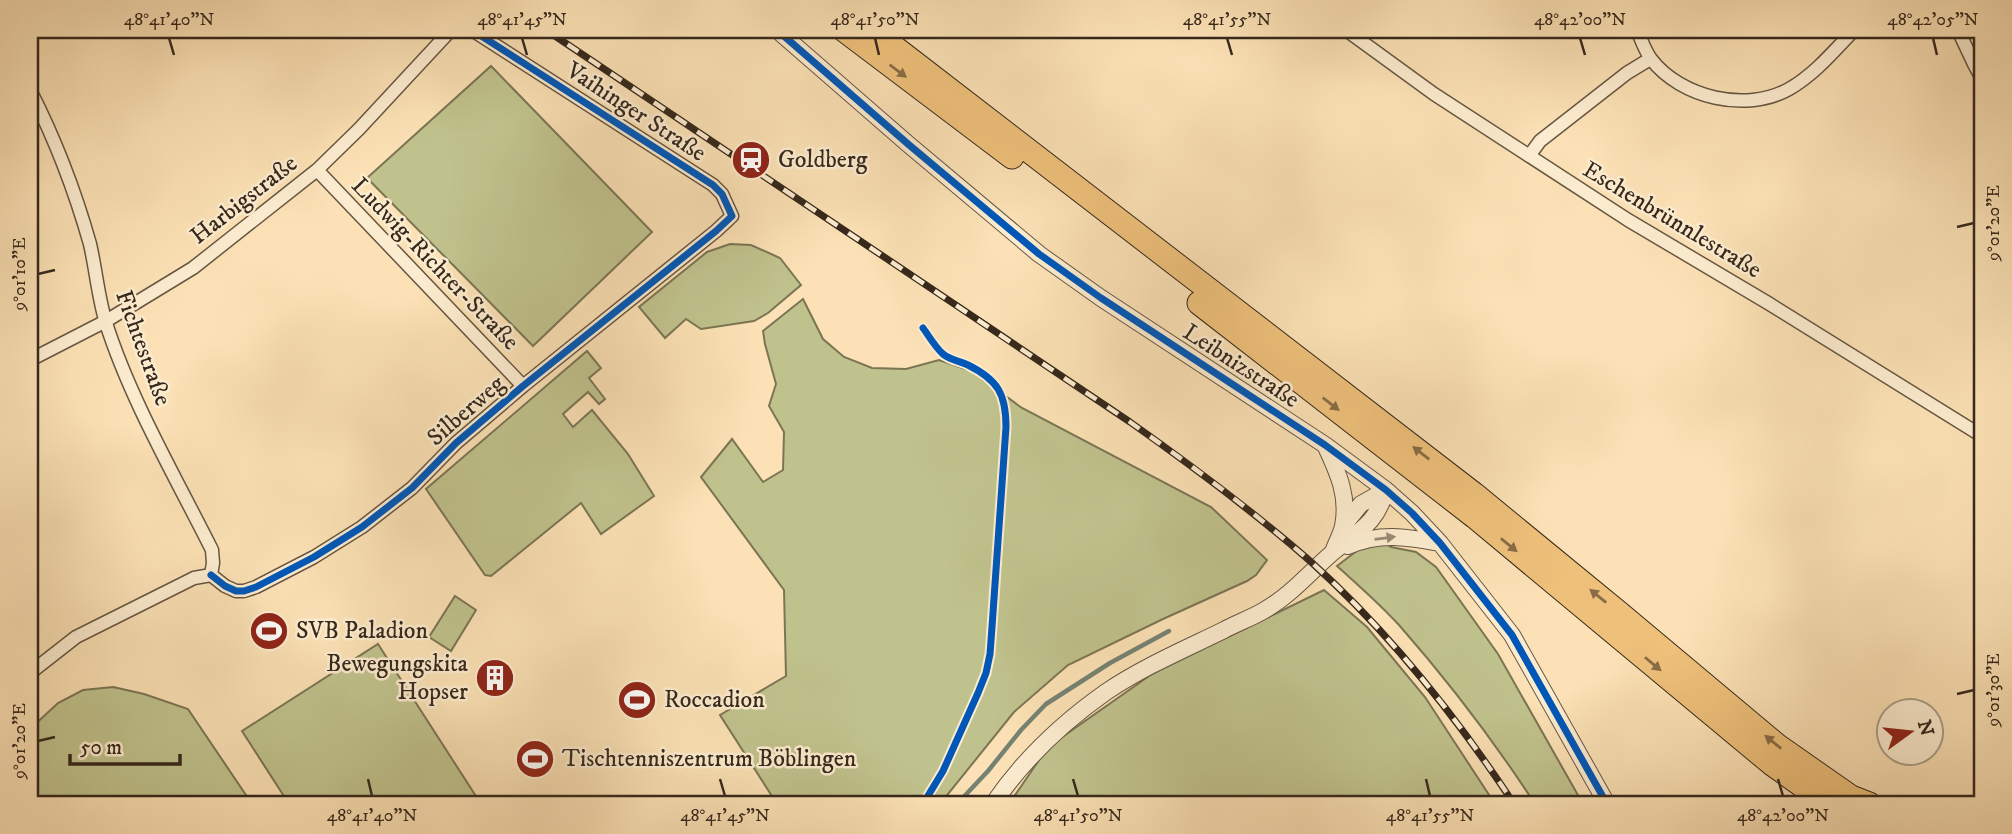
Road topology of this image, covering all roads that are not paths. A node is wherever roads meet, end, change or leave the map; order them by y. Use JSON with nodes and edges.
{"nodes":[{"id":1,"x":451,"y":30,"type":"edge"},
{"id":2,"x":472,"y":30,"type":"edge"},
{"id":3,"x":777,"y":30,"type":"edge"},
{"id":4,"x":844,"y":30,"type":"edge"},
{"id":5,"x":872,"y":30,"type":"edge"},
{"id":6,"x":1346,"y":30,"type":"edge"},
{"id":7,"x":1637,"y":30,"type":"edge"},
{"id":8,"x":1853,"y":30,"type":"edge"},
{"id":9,"x":1958,"y":30,"type":"edge"},
{"id":10,"x":1650,"y":58,"type":"junction"},
{"id":11,"x":1982,"y":79,"type":"edge"},
{"id":12,"x":30,"y":90,"type":"edge"},
{"id":13,"x":1529,"y":156,"type":"junction"},
{"id":14,"x":317,"y":170,"type":"junction"},
{"id":15,"x":732,"y":216,"type":"joint"},
{"id":16,"x":106,"y":321,"type":"junction"},
{"id":17,"x":30,"y":360,"type":"edge"},
{"id":18,"x":523,"y":386,"type":"junction"},
{"id":19,"x":1982,"y":436,"type":"edge"},
{"id":20,"x":1325,"y":445,"type":"junction"},
{"id":21,"x":1385,"y":490,"type":"junction"},
{"id":22,"x":1343,"y":526,"type":"junction"},
{"id":23,"x":1440,"y":543,"type":"junction"},
{"id":24,"x":1332,"y":553,"type":"junction"},
{"id":25,"x":211,"y":575,"type":"junction"},
{"id":26,"x":30,"y":673,"type":"edge"},
{"id":27,"x":993,"y":804,"type":"edge"},
{"id":28,"x":1607,"y":804,"type":"edge"},
{"id":29,"x":1828,"y":804,"type":"edge"},
{"id":30,"x":1869,"y":804,"type":"edge"}],
"edges":[{"from":1,"to":14,"type":"street","name":"Harbigstraße"},
{"from":2,"to":15,"type":"street","name":"Vaihinger Straße"},
{"from":3,"to":20,"type":"street","name":"Leibnizstraße"},
{"from":4,"to":29,"type":"highway","one_way":true},
{"from":30,"to":5,"type":"highway","one_way":true},
{"from":6,"to":13,"type":"street","name":"Eschenbrünnlestraße"},
{"from":7,"to":10,"type":"street"},
{"from":8,"to":10,"type":"street"},
{"from":9,"to":11,"type":"street"},
{"from":10,"to":13,"type":"street"},
{"from":12,"to":16,"type":"street","name":"Fichtestraße"},
{"from":13,"to":19,"type":"street","name":"Eschenbrünnlestraße"},
{"from":14,"to":16,"type":"street","name":"Harbigstraße"},
{"from":14,"to":18,"type":"street","name":"Ludwig-Richter-Straße"},
{"from":15,"to":18,"type":"street","name":"Silberweg"},
{"from":16,"to":17,"type":"street","name":"Harbigstraße"},
{"from":16,"to":25,"type":"street","name":"Fichtestraße"},
{"from":18,"to":25,"type":"street","name":"Silberweg"},
{"from":20,"to":21,"type":"street","name":"Leibnizstraße"},
{"from":20,"to":22,"type":"street"},
{"from":21,"to":22,"type":"street"},
{"from":21,"to":23,"type":"street","name":"Leibnizstraße"},
{"from":21,"to":24,"type":"street"},
{"from":22,"to":24,"type":"street"},
{"from":24,"to":23,"type":"street","one_way":true},
{"from":23,"to":28,"type":"street","name":"Leibnizstraße"},
{"from":24,"to":27,"type":"street"},
{"from":25,"to":26,"type":"street"}]}
